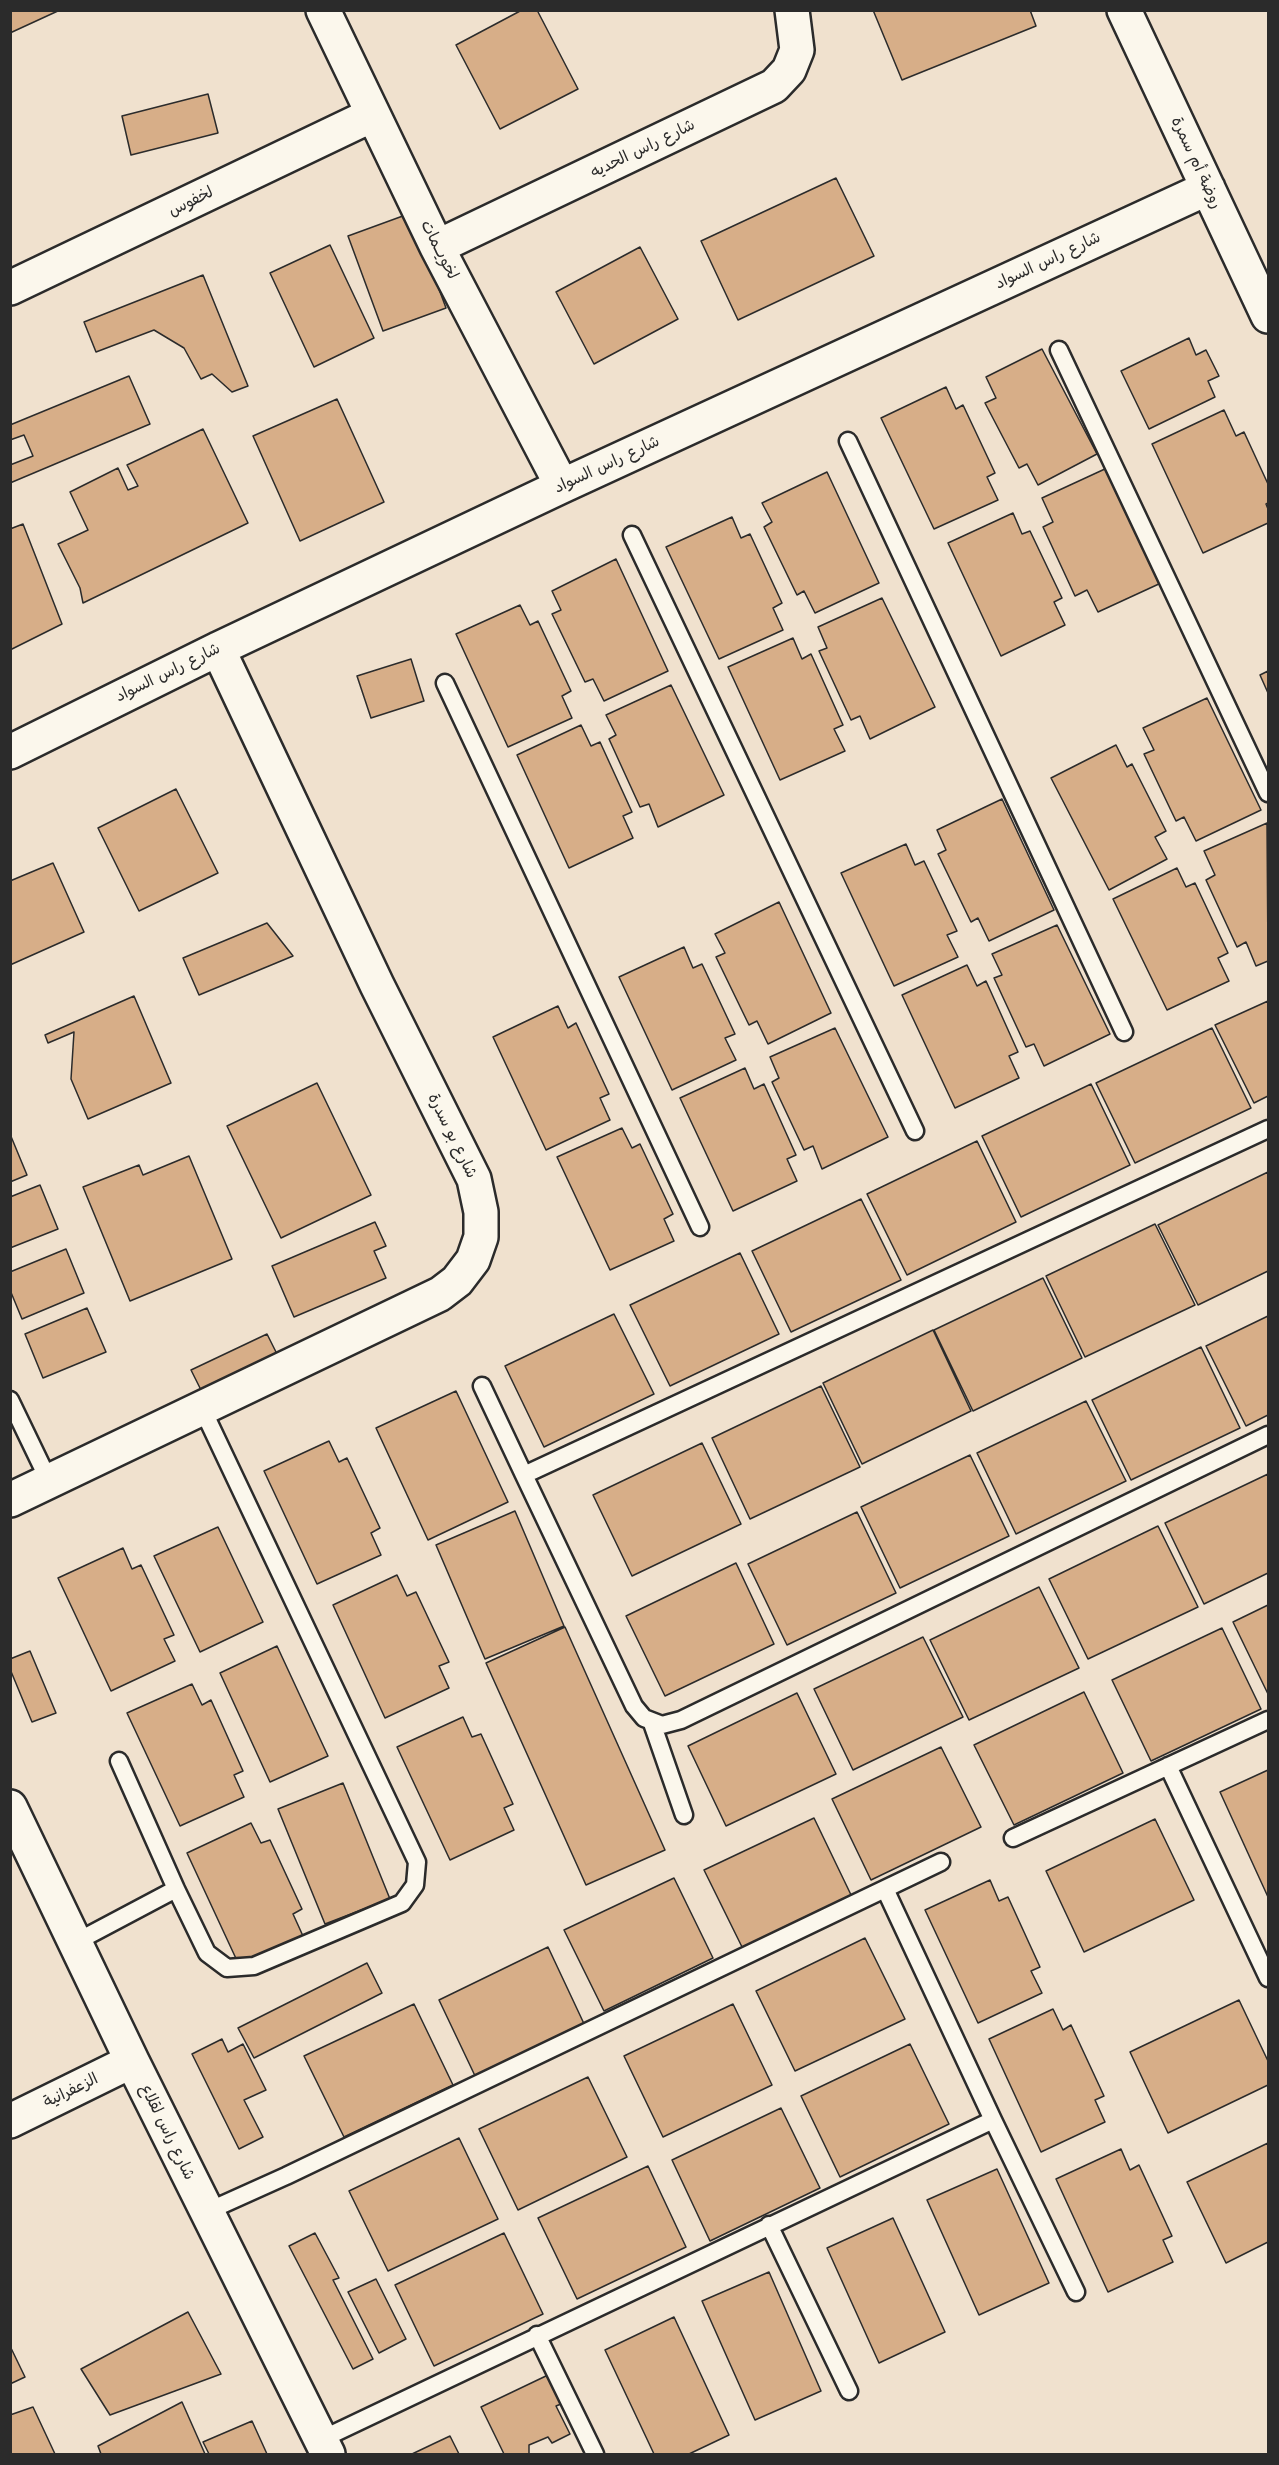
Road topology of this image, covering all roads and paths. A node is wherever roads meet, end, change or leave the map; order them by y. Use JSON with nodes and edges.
{"nodes":[{"id":1,"x":323,"y":10,"type":"edge"},
{"id":2,"x":792,"y":10,"type":"edge"},
{"id":3,"x":1124,"y":10,"type":"edge"},
{"id":4,"x":372,"y":115,"type":"junction"},
{"id":5,"x":1208,"y":188,"type":"junction"},
{"id":6,"x":437,"y":248,"type":"junction"},
{"id":7,"x":10,"y":288,"type":"edge"},
{"id":8,"x":1269,"y":316,"type":"edge"},
{"id":9,"x":1059,"y":350,"type":"dead end"},
{"id":10,"x":848,"y":441,"type":"dead end"},
{"id":11,"x":562,"y":486,"type":"junction"},
{"id":12,"x":632,"y":535,"type":"dead end"},
{"id":13,"x":218,"y":649,"type":"junction"},
{"id":14,"x":445,"y":683,"type":"dead end"},
{"id":15,"x":10,"y":752,"type":"edge"},
{"id":16,"x":1269,"y":794,"type":"edge"},
{"id":17,"x":1124,"y":1032,"type":"dead end"},
{"id":18,"x":1269,"y":1129,"type":"edge"},
{"id":19,"x":915,"y":1131,"type":"dead end"},
{"id":20,"x":700,"y":1227,"type":"dead end"},
{"id":21,"x":482,"y":1386,"type":"dead end"},
{"id":22,"x":10,"y":1400,"type":"edge"},
{"id":23,"x":202,"y":1408,"type":"junction"},
{"id":24,"x":1269,"y":1436,"type":"edge"},
{"id":25,"x":524,"y":1476,"type":"junction"},
{"id":26,"x":49,"y":1481,"type":"junction"},
{"id":27,"x":10,"y":1500,"type":"edge"},
{"id":28,"x":1269,"y":1720,"type":"edge"},
{"id":29,"x":652,"y":1723,"type":"junction"},
{"id":30,"x":119,"y":1761,"type":"dead end"},
{"id":31,"x":1168,"y":1766,"type":"junction"},
{"id":32,"x":10,"y":1807,"type":"edge"},
{"id":33,"x":684,"y":1815,"type":"dead end"},
{"id":34,"x":1012,"y":1838,"type":"dead end"},
{"id":35,"x":940,"y":1862,"type":"dead end"},
{"id":36,"x":176,"y":1889,"type":"junction"},
{"id":37,"x":885,"y":1889,"type":"junction"},
{"id":38,"x":76,"y":1942,"type":"junction"},
{"id":39,"x":1269,"y":1978,"type":"edge"},
{"id":40,"x":132,"y":2061,"type":"junction"},
{"id":41,"x":993,"y":2120,"type":"junction"},
{"id":42,"x":10,"y":2121,"type":"edge"},
{"id":43,"x":206,"y":2212,"type":"junction"},
{"id":44,"x":769,"y":2225,"type":"junction"},
{"id":45,"x":1076,"y":2292,"type":"dead end"},
{"id":46,"x":537,"y":2335,"type":"junction"},
{"id":47,"x":849,"y":2391,"type":"dead end"},
{"id":48,"x":324,"y":2447,"type":"edge"},
{"id":49,"x":595,"y":2454,"type":"edge"}],
"edges":[{"from":1,"to":4,"type":"street","name":"لخويــمات"},
{"from":2,"to":6,"type":"street","name":"شارع راس الحديه"},
{"from":3,"to":5,"type":"street","name":"روضة أم سمرة"},
{"from":4,"to":6,"type":"street","name":"لخويــمات"},
{"from":4,"to":7,"type":"street","name":"لخفوس"},
{"from":5,"to":8,"type":"street","name":"روضة أم سمرة"},
{"from":5,"to":11,"type":"street","name":"شارع راس السواد"},
{"from":6,"to":11,"type":"street","name":"لخويــمات"},
{"from":9,"to":16,"type":"lane"},
{"from":10,"to":17,"type":"lane"},
{"from":11,"to":13,"type":"street","name":"شارع راس السواد"},
{"from":12,"to":19,"type":"lane"},
{"from":13,"to":15,"type":"street","name":"شارع راس السواد"},
{"from":13,"to":23,"type":"street","name":"شارع بو سدرة"},
{"from":14,"to":20,"type":"lane"},
{"from":18,"to":25,"type":"lane"},
{"from":21,"to":25,"type":"lane"},
{"from":22,"to":26,"type":"lane"},
{"from":23,"to":26,"type":"street","name":"شارع بو سدرة"},
{"from":23,"to":36,"type":"lane"},
{"from":24,"to":29,"type":"lane"},
{"from":25,"to":29,"type":"lane"},
{"from":26,"to":27,"type":"street","name":"شارع بو سدرة"},
{"from":28,"to":31,"type":"lane"},
{"from":29,"to":33,"type":"lane"},
{"from":30,"to":36,"type":"lane"},
{"from":31,"to":34,"type":"lane"},
{"from":31,"to":39,"type":"lane"},
{"from":32,"to":38,"type":"street","name":"شارع راس لقلاع"},
{"from":35,"to":37,"type":"lane"},
{"from":36,"to":38,"type":"lane"},
{"from":37,"to":41,"type":"lane"},
{"from":37,"to":43,"type":"lane"},
{"from":38,"to":40,"type":"street","name":"شارع راس لقلاع"},
{"from":40,"to":42,"type":"street","name":"الزعفرانية"},
{"from":40,"to":43,"type":"street","name":"شارع راس لقلاع"},
{"from":41,"to":44,"type":"lane"},
{"from":41,"to":45,"type":"lane"},
{"from":43,"to":48,"type":"street","name":"شارع راس لقلاع"},
{"from":44,"to":46,"type":"lane"},
{"from":44,"to":47,"type":"lane"},
{"from":46,"to":48,"type":"lane"},
{"from":46,"to":49,"type":"lane"}]}
